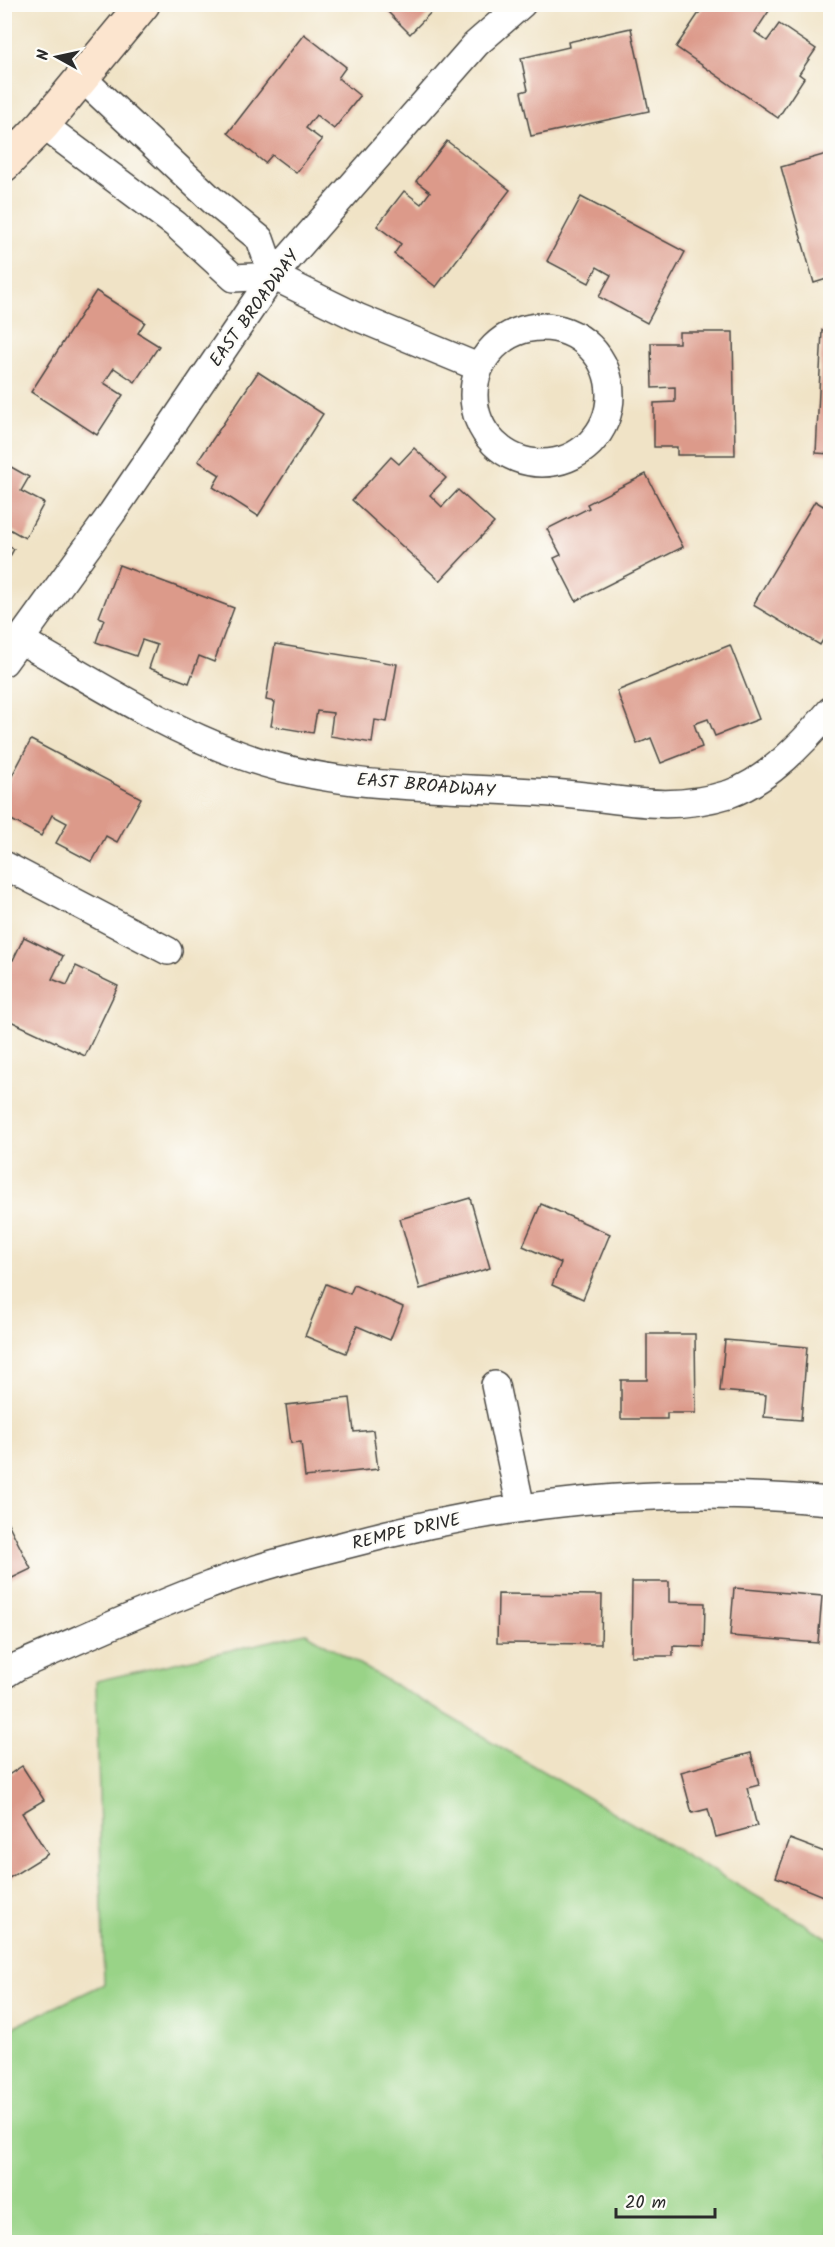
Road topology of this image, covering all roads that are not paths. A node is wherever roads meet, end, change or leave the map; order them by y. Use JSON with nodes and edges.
{"nodes":[{"id":1,"x":143,"y":4,"type":"edge"},
{"id":2,"x":522,"y":4,"type":"edge"},
{"id":3,"x":82,"y":78,"type":"junction"},
{"id":4,"x":43,"y":125,"type":"junction"},
{"id":5,"x":4,"y":165,"type":"edge"},
{"id":6,"x":273,"y":276,"type":"junction"},
{"id":7,"x":478,"y":367,"type":"junction"},
{"id":8,"x":20,"y":640,"type":"junction"},
{"id":9,"x":4,"y":662,"type":"edge"},
{"id":10,"x":831,"y":711,"type":"edge"},
{"id":11,"x":4,"y":865,"type":"edge"},
{"id":12,"x":168,"y":951,"type":"dead end"},
{"id":13,"x":495,"y":1385,"type":"dead end"},
{"id":14,"x":831,"y":1501,"type":"edge"},
{"id":15,"x":521,"y":1508,"type":"junction"},
{"id":16,"x":4,"y":1676,"type":"edge"}],
"edges":[{"from":1,"to":3,"type":"main road"},
{"from":2,"to":6,"type":"street","name":"EAST BROADWAY"},
{"from":3,"to":4,"type":"main road"},
{"from":3,"to":6,"type":"street"},
{"from":4,"to":5,"type":"main road"},
{"from":4,"to":6,"type":"street"},
{"from":6,"to":7,"type":"street"},
{"from":6,"to":8,"type":"street","name":"EAST BROADWAY"},
{"from":7,"to":7,"type":"street"},
{"from":8,"to":9,"type":"street","name":"EAST BROADWAY"},
{"from":8,"to":10,"type":"street","name":"EAST BROADWAY"},
{"from":11,"to":12,"type":"street"},
{"from":13,"to":15,"type":"street"},
{"from":14,"to":15,"type":"street","name":"REMPE DRIVE"},
{"from":15,"to":16,"type":"street","name":"REMPE DRIVE"}]}
